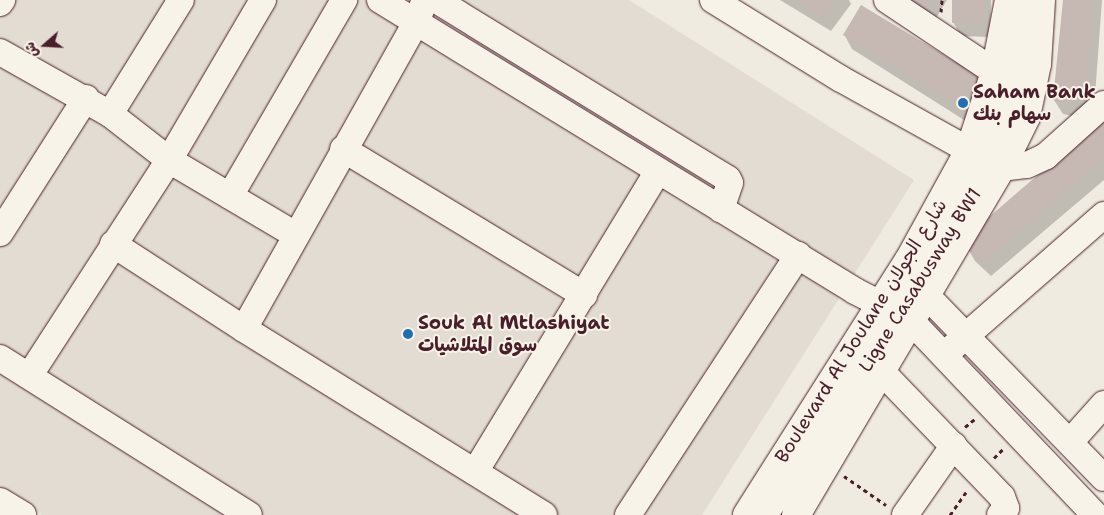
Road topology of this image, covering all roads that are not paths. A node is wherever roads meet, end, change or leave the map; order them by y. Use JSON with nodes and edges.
{"nodes":[{"id":1,"x":263,"y":0,"type":"edge"},
{"id":2,"x":344,"y":0,"type":"edge"},
{"id":3,"x":380,"y":0,"type":"edge"},
{"id":4,"x":436,"y":0,"type":"edge"},
{"id":5,"x":713,"y":0,"type":"edge"},
{"id":6,"x":887,"y":0,"type":"edge"},
{"id":7,"x":1009,"y":0,"type":"edge"},
{"id":8,"x":1024,"y":0,"type":"edge"},
{"id":9,"x":1030,"y":0,"type":"edge"},
{"id":10,"x":1041,"y":0,"type":"edge"},
{"id":11,"x":178,"y":1,"type":"edge"},
{"id":12,"x":421,"y":11,"type":"edge"},
{"id":13,"x":0,"y":52,"type":"edge"},
{"id":14,"x":994,"y":72,"type":"junction"},
{"id":15,"x":86,"y":98,"type":"junction"},
{"id":16,"x":1104,"y":104,"type":"edge"},
{"id":17,"x":110,"y":114,"type":"junction"},
{"id":18,"x":343,"y":149,"type":"junction"},
{"id":19,"x":169,"y":160,"type":"junction"},
{"id":20,"x":987,"y":160,"type":"junction"},
{"id":21,"x":658,"y":171,"type":"junction"},
{"id":22,"x":230,"y":196,"type":"junction"},
{"id":23,"x":721,"y":209,"type":"junction"},
{"id":24,"x":1104,"y":215,"type":"edge"},
{"id":25,"x":0,"y":233,"type":"edge"},
{"id":26,"x":296,"y":236,"type":"junction"},
{"id":27,"x":113,"y":244,"type":"junction"},
{"id":28,"x":798,"y":255,"type":"junction"},
{"id":29,"x":584,"y":295,"type":"junction"},
{"id":30,"x":926,"y":295,"type":"junction"},
{"id":31,"x":881,"y":304,"type":"junction"},
{"id":32,"x":912,"y":322,"type":"junction"},
{"id":33,"x":244,"y":329,"type":"junction"},
{"id":34,"x":965,"y":336,"type":"junction"},
{"id":35,"x":945,"y":355,"type":"junction"},
{"id":36,"x":0,"y":358,"type":"edge"},
{"id":37,"x":882,"y":372,"type":"junction"},
{"id":38,"x":29,"y":376,"type":"junction"},
{"id":39,"x":1104,"y":404,"type":"edge"},
{"id":40,"x":1070,"y":442,"type":"junction"},
{"id":41,"x":952,"y":443,"type":"junction"},
{"id":42,"x":475,"y":472,"type":"junction"},
{"id":43,"x":1104,"y":478,"type":"edge"},
{"id":44,"x":0,"y":501,"type":"edge"},
{"id":45,"x":899,"y":512,"type":"edge"},
{"id":46,"x":22,"y":515,"type":"edge"},
{"id":47,"x":249,"y":515,"type":"edge"},
{"id":48,"x":544,"y":515,"type":"edge"},
{"id":49,"x":628,"y":515,"type":"edge"},
{"id":50,"x":746,"y":515,"type":"edge"},
{"id":51,"x":765,"y":515,"type":"edge"},
{"id":52,"x":775,"y":515,"type":"edge"},
{"id":53,"x":796,"y":515,"type":"edge"},
{"id":54,"x":1000,"y":515,"type":"edge"},
{"id":55,"x":1095,"y":515,"type":"edge"}],
"edges":[{"from":1,"to":19,"type":"street"},
{"from":2,"to":22,"type":"street"},
{"from":3,"to":12,"type":"street"},
{"from":4,"to":23,"type":"street"},
{"from":5,"to":20,"type":"street"},
{"from":6,"to":14,"type":"street"},
{"from":7,"to":14,"type":"main road","name":"Boulevard Al Joulane شارع الجولان"},
{"from":8,"to":20,"type":"street","name":"Ligne Casabusway BW1"},
{"from":9,"to":20,"type":"street","name":"Ligne Casabusway BW1"},
{"from":10,"to":20,"type":"main road","name":"Boulevard Al Joulane شارع الجولان"},
{"from":11,"to":17,"type":"street"},
{"from":12,"to":18,"type":"street"},
{"from":12,"to":21,"type":"street"},
{"from":13,"to":15,"type":"street"},
{"from":14,"to":20,"type":"main road","name":"Boulevard Al Joulane شارع الجولان"},
{"from":15,"to":17,"type":"street"},
{"from":15,"to":25,"type":"street"},
{"from":16,"to":20,"type":"street"},
{"from":17,"to":19,"type":"street"},
{"from":18,"to":26,"type":"street"},
{"from":18,"to":29,"type":"street"},
{"from":19,"to":22,"type":"street"},
{"from":19,"to":27,"type":"street"},
{"from":20,"to":30,"type":"main road","name":"Boulevard Al Joulane شارع الجولان"},
{"from":20,"to":31,"type":"main road","name":"Boulevard Al Joulane شارع الجولان"},
{"from":20,"to":51,"type":"street","name":"Ligne Casabusway BW1"},
{"from":20,"to":52,"type":"street","name":"Ligne Casabusway BW1"},
{"from":21,"to":23,"type":"street"},
{"from":21,"to":29,"type":"street"},
{"from":22,"to":26,"type":"street"},
{"from":23,"to":28,"type":"street"},
{"from":24,"to":34,"type":"street"},
{"from":26,"to":33,"type":"street"},
{"from":27,"to":33,"type":"street"},
{"from":27,"to":38,"type":"street"},
{"from":28,"to":31,"type":"street"},
{"from":28,"to":49,"type":"street"},
{"from":29,"to":42,"type":"street"},
{"from":30,"to":32,"type":"main road","name":"Boulevard Al Joulane شارع الجولان"},
{"from":30,"to":34,"type":"street"},
{"from":31,"to":50,"type":"main road","name":"Boulevard Al Joulane شارع الجولان"},
{"from":32,"to":35,"type":"street"},
{"from":32,"to":37,"type":"main road","name":"Boulevard Al Joulane شارع الجولان"},
{"from":33,"to":42,"type":"street"},
{"from":34,"to":35,"type":"street"},
{"from":34,"to":40,"type":"street"},
{"from":35,"to":55,"type":"street"},
{"from":36,"to":38,"type":"street"},
{"from":37,"to":41,"type":"street"},
{"from":37,"to":53,"type":"main road","name":"Boulevard Al Joulane شارع الجولان"},
{"from":38,"to":47,"type":"street"},
{"from":39,"to":40,"type":"street"},
{"from":40,"to":43,"type":"street"},
{"from":41,"to":45,"type":"street"},
{"from":41,"to":54,"type":"street"},
{"from":42,"to":48,"type":"street"},
{"from":44,"to":46,"type":"street"}]}
